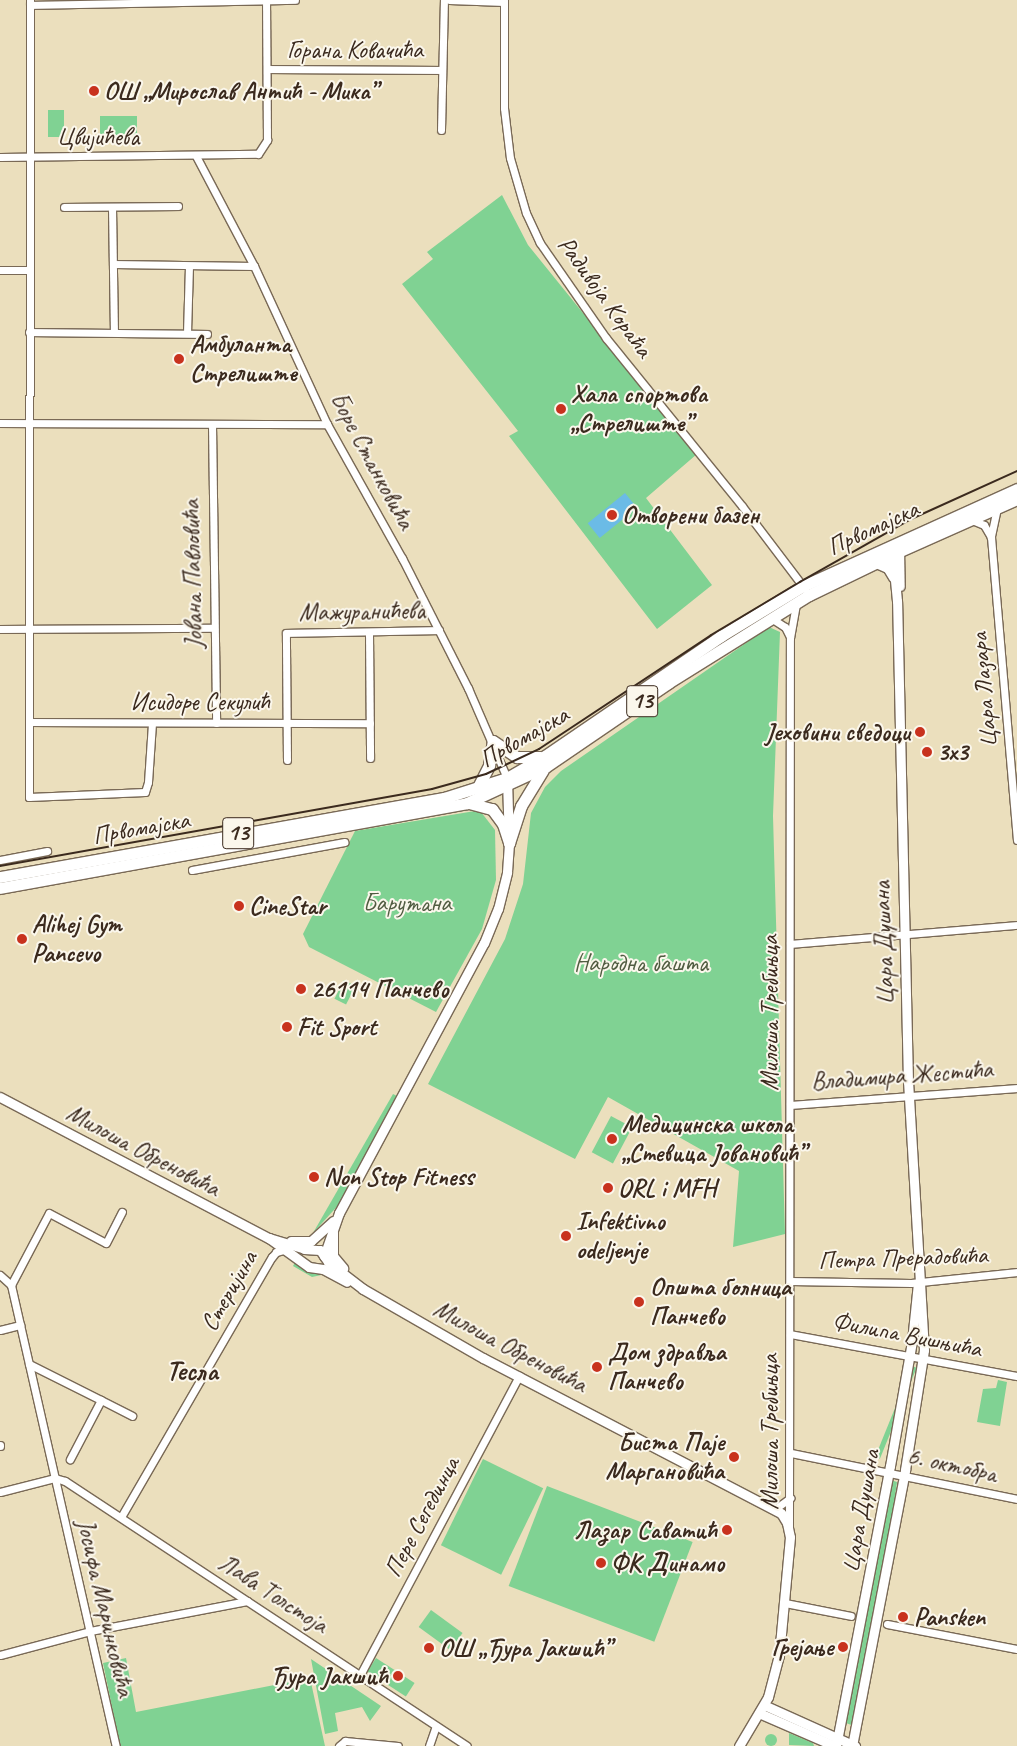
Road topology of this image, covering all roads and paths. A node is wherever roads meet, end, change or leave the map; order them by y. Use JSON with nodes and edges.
{"nodes":[{"id":1,"x":266,"y":0,"type":"edge"},
{"id":2,"x":295,"y":0,"type":"edge"},
{"id":3,"x":444,"y":0,"type":"edge"},
{"id":4,"x":449,"y":0,"type":"edge"},
{"id":5,"x":217,"y":1,"type":"edge"},
{"id":6,"x":504,"y":1,"type":"edge"},
{"id":7,"x":30,"y":2,"type":"edge"},
{"id":8,"x":267,"y":69,"type":"junction"},
{"id":9,"x":442,"y":70,"type":"junction"},
{"id":10,"x":441,"y":130,"type":"dead end"},
{"id":11,"x":196,"y":156,"type":"junction"},
{"id":12,"x":0,"y":157,"type":"edge"},
{"id":13,"x":30,"y":157,"type":"junction"},
{"id":14,"x":178,"y":206,"type":"dead end"},
{"id":15,"x":64,"y":207,"type":"dead end"},
{"id":16,"x":112,"y":207,"type":"junction"},
{"id":17,"x":113,"y":264,"type":"junction"},
{"id":18,"x":188,"y":266,"type":"junction"},
{"id":19,"x":254,"y":266,"type":"junction"},
{"id":20,"x":0,"y":270,"type":"edge"},
{"id":21,"x":29,"y":270,"type":"junction"},
{"id":22,"x":29,"y":332,"type":"junction"},
{"id":23,"x":114,"y":332,"type":"junction"},
{"id":24,"x":188,"y":333,"type":"junction"},
{"id":25,"x":207,"y":334,"type":"dead end"},
{"id":26,"x":0,"y":423,"type":"edge"},
{"id":27,"x":29,"y":424,"type":"junction"},
{"id":28,"x":212,"y":424,"type":"junction"},
{"id":29,"x":327,"y":424,"type":"junction"},
{"id":30,"x":1017,"y":489,"type":"edge"},
{"id":31,"x":1017,"y":499,"type":"edge"},
{"id":32,"x":997,"y":508,"type":"junction"},
{"id":33,"x":970,"y":520,"type":"junction"},
{"id":34,"x":991,"y":537,"type":"junction"},
{"id":35,"x":895,"y":548,"type":"junction"},
{"id":36,"x":876,"y":562,"type":"junction"},
{"id":37,"x":894,"y":577,"type":"junction"},
{"id":38,"x":806,"y":591,"type":"junction"},
{"id":39,"x":897,"y":601,"type":"junction"},
{"id":40,"x":796,"y":603,"type":"junction"},
{"id":41,"x":771,"y":618,"type":"junction"},
{"id":42,"x":0,"y":628,"type":"edge"},
{"id":43,"x":29,"y":628,"type":"junction"},
{"id":44,"x":214,"y":628,"type":"junction"},
{"id":45,"x":439,"y":630,"type":"junction"},
{"id":46,"x":369,"y":633,"type":"junction"},
{"id":47,"x":790,"y":638,"type":"junction"},
{"id":48,"x":31,"y":722,"type":"junction"},
{"id":49,"x":152,"y":722,"type":"junction"},
{"id":50,"x":286,"y":722,"type":"junction"},
{"id":51,"x":216,"y":723,"type":"junction"},
{"id":52,"x":370,"y":723,"type":"junction"},
{"id":53,"x":493,"y":741,"type":"junction"},
{"id":54,"x":370,"y":758,"type":"dead end"},
{"id":55,"x":287,"y":760,"type":"dead end"},
{"id":56,"x":545,"y":761,"type":"junction"},
{"id":57,"x":508,"y":782,"type":"junction"},
{"id":58,"x":477,"y":789,"type":"junction"},
{"id":59,"x":467,"y":803,"type":"junction"},
{"id":60,"x":1017,"y":840,"type":"edge"},
{"id":61,"x":344,"y":842,"type":"dead end"},
{"id":62,"x":509,"y":843,"type":"junction"},
{"id":63,"x":47,"y":852,"type":"dead end"},
{"id":64,"x":0,"y":860,"type":"edge"},
{"id":65,"x":192,"y":870,"type":"dead end"},
{"id":66,"x":0,"y":877,"type":"edge"},
{"id":67,"x":0,"y":888,"type":"edge"},
{"id":68,"x":1017,"y":925,"type":"edge"},
{"id":69,"x":904,"y":935,"type":"junction"},
{"id":70,"x":790,"y":944,"type":"junction"},
{"id":71,"x":1017,"y":1088,"type":"edge"},
{"id":72,"x":909,"y":1096,"type":"junction"},
{"id":73,"x":0,"y":1097,"type":"edge"},
{"id":74,"x":790,"y":1105,"type":"junction"},
{"id":75,"x":122,"y":1212,"type":"dead end"},
{"id":76,"x":333,"y":1226,"type":"junction"},
{"id":77,"x":268,"y":1238,"type":"junction"},
{"id":78,"x":280,"y":1241,"type":"junction"},
{"id":79,"x":287,"y":1249,"type":"junction"},
{"id":80,"x":311,"y":1249,"type":"junction"},
{"id":81,"x":324,"y":1257,"type":"junction"},
{"id":82,"x":305,"y":1263,"type":"junction"},
{"id":83,"x":317,"y":1268,"type":"junction"},
{"id":84,"x":1017,"y":1272,"type":"edge"},
{"id":85,"x":0,"y":1275,"type":"edge"},
{"id":86,"x":790,"y":1281,"type":"junction"},
{"id":87,"x":354,"y":1282,"type":"junction"},
{"id":88,"x":918,"y":1282,"type":"junction"},
{"id":89,"x":11,"y":1285,"type":"junction"},
{"id":90,"x":363,"y":1289,"type":"junction"},
{"id":91,"x":20,"y":1325,"type":"junction"},
{"id":92,"x":0,"y":1330,"type":"edge"},
{"id":93,"x":790,"y":1334,"type":"junction"},
{"id":94,"x":909,"y":1356,"type":"junction"},
{"id":95,"x":923,"y":1359,"type":"junction"},
{"id":96,"x":29,"y":1364,"type":"junction"},
{"id":97,"x":519,"y":1376,"type":"junction"},
{"id":98,"x":1017,"y":1376,"type":"edge"},
{"id":99,"x":101,"y":1400,"type":"junction"},
{"id":100,"x":132,"y":1416,"type":"dead end"},
{"id":101,"x":791,"y":1453,"type":"junction"},
{"id":102,"x":70,"y":1459,"type":"dead end"},
{"id":103,"x":888,"y":1472,"type":"junction"},
{"id":104,"x":904,"y":1475,"type":"junction"},
{"id":105,"x":55,"y":1478,"type":"junction"},
{"id":106,"x":0,"y":1492,"type":"edge"},
{"id":107,"x":791,"y":1498,"type":"junction"},
{"id":108,"x":1017,"y":1499,"type":"edge"},
{"id":109,"x":775,"y":1509,"type":"junction"},
{"id":110,"x":121,"y":1517,"type":"junction"},
{"id":111,"x":789,"y":1529,"type":"junction"},
{"id":112,"x":247,"y":1601,"type":"junction"},
{"id":113,"x":785,"y":1603,"type":"junction"},
{"id":114,"x":852,"y":1616,"type":"dead end"},
{"id":115,"x":887,"y":1624,"type":"dead end"},
{"id":116,"x":90,"y":1631,"type":"junction"},
{"id":117,"x":1017,"y":1649,"type":"edge"},
{"id":118,"x":0,"y":1654,"type":"edge"},
{"id":119,"x":360,"y":1675,"type":"junction"},
{"id":120,"x":761,"y":1709,"type":"junction"},
{"id":121,"x":436,"y":1726,"type":"junction"},
{"id":122,"x":836,"y":1743,"type":"edge"},
{"id":123,"x":339,"y":1745,"type":"edge"},
{"id":124,"x":853,"y":1745,"type":"edge"},
{"id":125,"x":116,"y":1746,"type":"edge"},
{"id":126,"x":398,"y":1746,"type":"edge"},
{"id":127,"x":429,"y":1746,"type":"edge"},
{"id":128,"x":467,"y":1746,"type":"edge"},
{"id":129,"x":739,"y":1746,"type":"edge"}],
"edges":[{"from":1,"to":2,"type":"street"},
{"from":1,"to":5,"type":"street"},
{"from":1,"to":8,"type":"street","name":"Цвијићева"},
{"from":3,"to":9,"type":"street"},
{"from":4,"to":6,"type":"street"},
{"from":5,"to":7,"type":"street"},
{"from":6,"to":38,"type":"street","name":"Радивоја Кораћа"},
{"from":7,"to":13,"type":"street"},
{"from":8,"to":9,"type":"street","name":"Горана Ковачића"},
{"from":8,"to":11,"type":"street","name":"Цвијићева"},
{"from":9,"to":10,"type":"street"},
{"from":11,"to":13,"type":"street","name":"Цвијићева"},
{"from":11,"to":19,"type":"street","name":"Боре Станковића"},
{"from":12,"to":13,"type":"street","name":"Цвијићева"},
{"from":13,"to":21,"type":"street"},
{"from":14,"to":16,"type":"street"},
{"from":15,"to":16,"type":"street"},
{"from":16,"to":17,"type":"street"},
{"from":17,"to":18,"type":"street"},
{"from":17,"to":23,"type":"street"},
{"from":18,"to":19,"type":"street"},
{"from":18,"to":24,"type":"street"},
{"from":19,"to":29,"type":"street","name":"Боре Станковића"},
{"from":20,"to":21,"type":"street"},
{"from":21,"to":22,"type":"street"},
{"from":22,"to":23,"type":"street"},
{"from":22,"to":27,"type":"street"},
{"from":23,"to":24,"type":"street"},
{"from":24,"to":25,"type":"street"},
{"from":26,"to":27,"type":"street"},
{"from":27,"to":28,"type":"street"},
{"from":27,"to":43,"type":"street"},
{"from":28,"to":29,"type":"street"},
{"from":28,"to":44,"type":"street","name":"Јована Павловића"},
{"from":29,"to":45,"type":"street","name":"Боре Станковића"},
{"from":30,"to":35,"type":"main road","name":"Првомајска","number":"13"},
{"from":31,"to":32,"type":"main road","name":"Првомајска","number":"13"},
{"from":32,"to":33,"type":"main road","name":"Првомајска","number":"13"},
{"from":32,"to":34,"type":"street","name":"Цара Лазара"},
{"from":33,"to":34,"type":"street"},
{"from":33,"to":35,"type":"main road","name":"Првомајска","number":"13"},
{"from":34,"to":60,"type":"street","name":"Цара Лазара"},
{"from":35,"to":36,"type":"main road","name":"Првомајска","number":"13"},
{"from":35,"to":37,"type":"street","name":"Цара Душана"},
{"from":35,"to":38,"type":"main road","name":"Првомајска","number":"13"},
{"from":35,"to":39,"type":"street","name":"Цара Душана"},
{"from":36,"to":37,"type":"main road"},
{"from":36,"to":38,"type":"main road","name":"Првомајска","number":"13"},
{"from":37,"to":39,"type":"street","name":"Цара Душана"},
{"from":38,"to":40,"type":"main road","name":"Првомајска","number":"13"},
{"from":38,"to":56,"type":"main road","name":"Првомајска","number":"13"},
{"from":39,"to":69,"type":"street","name":"Цара Душана"},
{"from":40,"to":41,"type":"main road","name":"Првомајска","number":"13"},
{"from":40,"to":47,"type":"street","name":"Милоша Требињца"},
{"from":41,"to":47,"type":"street"},
{"from":41,"to":56,"type":"main road","name":"Првомајска","number":"13"},
{"from":42,"to":43,"type":"street"},
{"from":43,"to":44,"type":"street"},
{"from":43,"to":48,"type":"street"},
{"from":44,"to":51,"type":"street","name":"Јована Павловића"},
{"from":45,"to":46,"type":"street","name":"Мажуранићева"},
{"from":45,"to":53,"type":"street","name":"Боре Станковића"},
{"from":46,"to":50,"type":"street","name":"Мажуранићева"},
{"from":46,"to":52,"type":"street"},
{"from":47,"to":70,"type":"street","name":"Милоша Требињца"},
{"from":48,"to":49,"type":"street","name":"Исидоре Секулић"},
{"from":48,"to":49,"type":"street"},
{"from":49,"to":51,"type":"street","name":"Исидоре Секулић"},
{"from":50,"to":51,"type":"street","name":"Исидоре Секулић"},
{"from":50,"to":52,"type":"street","name":"Исидоре Секулић"},
{"from":50,"to":55,"type":"street"},
{"from":52,"to":54,"type":"street"},
{"from":53,"to":56,"type":"main road"},
{"from":53,"to":57,"type":"street","name":"Боре Станковића"},
{"from":53,"to":58,"type":"main road"},
{"from":56,"to":57,"type":"main road","name":"Првомајска","number":"13"},
{"from":56,"to":62,"type":"main road"},
{"from":57,"to":58,"type":"main road","name":"Првомајска","number":"13"},
{"from":57,"to":59,"type":"main road","name":"Првомајска","number":"13"},
{"from":57,"to":62,"type":"street"},
{"from":58,"to":66,"type":"main road","name":"Првомајска","number":"13"},
{"from":59,"to":62,"type":"main road"},
{"from":59,"to":67,"type":"main road","name":"Првомајска","number":"13"},
{"from":61,"to":65,"type":"street"},
{"from":62,"to":76,"type":"street"},
{"from":63,"to":64,"type":"street"},
{"from":68,"to":69,"type":"street"},
{"from":69,"to":70,"type":"street"},
{"from":69,"to":72,"type":"street","name":"Цара Душана"},
{"from":70,"to":74,"type":"street","name":"Милоша Требињца"},
{"from":71,"to":72,"type":"street","name":"Владимира Жестића"},
{"from":72,"to":74,"type":"street","name":"Владимира Жестића"},
{"from":72,"to":88,"type":"street","name":"Цара Душана"},
{"from":73,"to":77,"type":"street","name":"Милоша Обреновића"},
{"from":74,"to":86,"type":"street","name":"Милоша Требињца"},
{"from":75,"to":89,"type":"street"},
{"from":76,"to":78,"type":"street"},
{"from":76,"to":80,"type":"street"},
{"from":76,"to":81,"type":"street"},
{"from":76,"to":87,"type":"street"},
{"from":77,"to":78,"type":"street"},
{"from":77,"to":79,"type":"street"},
{"from":78,"to":80,"type":"street"},
{"from":79,"to":82,"type":"street"},
{"from":79,"to":110,"type":"street","name":"Стеријина"},
{"from":80,"to":81,"type":"street"},
{"from":80,"to":82,"type":"street"},
{"from":81,"to":83,"type":"street"},
{"from":81,"to":87,"type":"street"},
{"from":82,"to":83,"type":"street"},
{"from":83,"to":90,"type":"street"},
{"from":84,"to":88,"type":"street","name":"Петра Прерадовића"},
{"from":85,"to":89,"type":"street"},
{"from":86,"to":88,"type":"street","name":"Петра Прерадовића"},
{"from":86,"to":93,"type":"street","name":"Милоша Требињца"},
{"from":87,"to":90,"type":"street"},
{"from":88,"to":94,"type":"street","name":"Цара Душана"},
{"from":88,"to":95,"type":"street","name":"Цара Душана"},
{"from":89,"to":91,"type":"street","name":"Јосифа Маринковића"},
{"from":90,"to":97,"type":"street","name":"Милоша Обреновића"},
{"from":91,"to":92,"type":"street"},
{"from":91,"to":96,"type":"street","name":"Јосифа Маринковића"},
{"from":93,"to":94,"type":"street","name":"Филипа Вишњића"},
{"from":93,"to":101,"type":"street","name":"Милоша Требињца"},
{"from":94,"to":95,"type":"street","name":"Филипа Вишњића"},
{"from":94,"to":103,"type":"street","name":"Цара Душана"},
{"from":95,"to":98,"type":"street","name":"Филипа Вишњића"},
{"from":95,"to":104,"type":"street","name":"Цара Душана"},
{"from":96,"to":99,"type":"street"},
{"from":96,"to":105,"type":"street","name":"Јосифа Маринковића"},
{"from":97,"to":109,"type":"street","name":"Милоша Обреновића"},
{"from":97,"to":119,"type":"street","name":"Пере Сегединца"},
{"from":99,"to":100,"type":"street"},
{"from":99,"to":102,"type":"street"},
{"from":101,"to":103,"type":"street","name":"6. октобра"},
{"from":101,"to":107,"type":"street","name":"Милоша Требињца"},
{"from":103,"to":104,"type":"street","name":"6. октобра"},
{"from":103,"to":122,"type":"street","name":"Цара Душана"},
{"from":104,"to":108,"type":"street","name":"6. октобра"},
{"from":104,"to":124,"type":"street","name":"Цара Душана"},
{"from":105,"to":106,"type":"street"},
{"from":105,"to":110,"type":"street","name":"Лава Толстоја"},
{"from":105,"to":116,"type":"street","name":"Јосифа Маринковића"},
{"from":107,"to":109,"type":"street"},
{"from":107,"to":111,"type":"street","name":"Милоша Требињца"},
{"from":109,"to":111,"type":"street","name":"Милоша Обреновића"},
{"from":110,"to":112,"type":"street","name":"Лава Толстоја"},
{"from":111,"to":113,"type":"street","name":"Милоша Требињца"},
{"from":112,"to":116,"type":"street"},
{"from":112,"to":119,"type":"street","name":"Лава Толстоја"},
{"from":113,"to":114,"type":"street"},
{"from":113,"to":120,"type":"street","name":"Милоша Требињца"},
{"from":115,"to":117,"type":"street"},
{"from":116,"to":118,"type":"street"},
{"from":116,"to":125,"type":"street","name":"Јосифа Маринковића"},
{"from":119,"to":121,"type":"street","name":"Лава Толстоја"},
{"from":120,"to":122,"type":"street"},
{"from":120,"to":129,"type":"street","name":"Милоша Требињца"},
{"from":121,"to":127,"type":"street"},
{"from":121,"to":128,"type":"street","name":"Лава Толстоја"},
{"from":122,"to":124,"type":"street"},
{"from":123,"to":126,"type":"street"}]}
